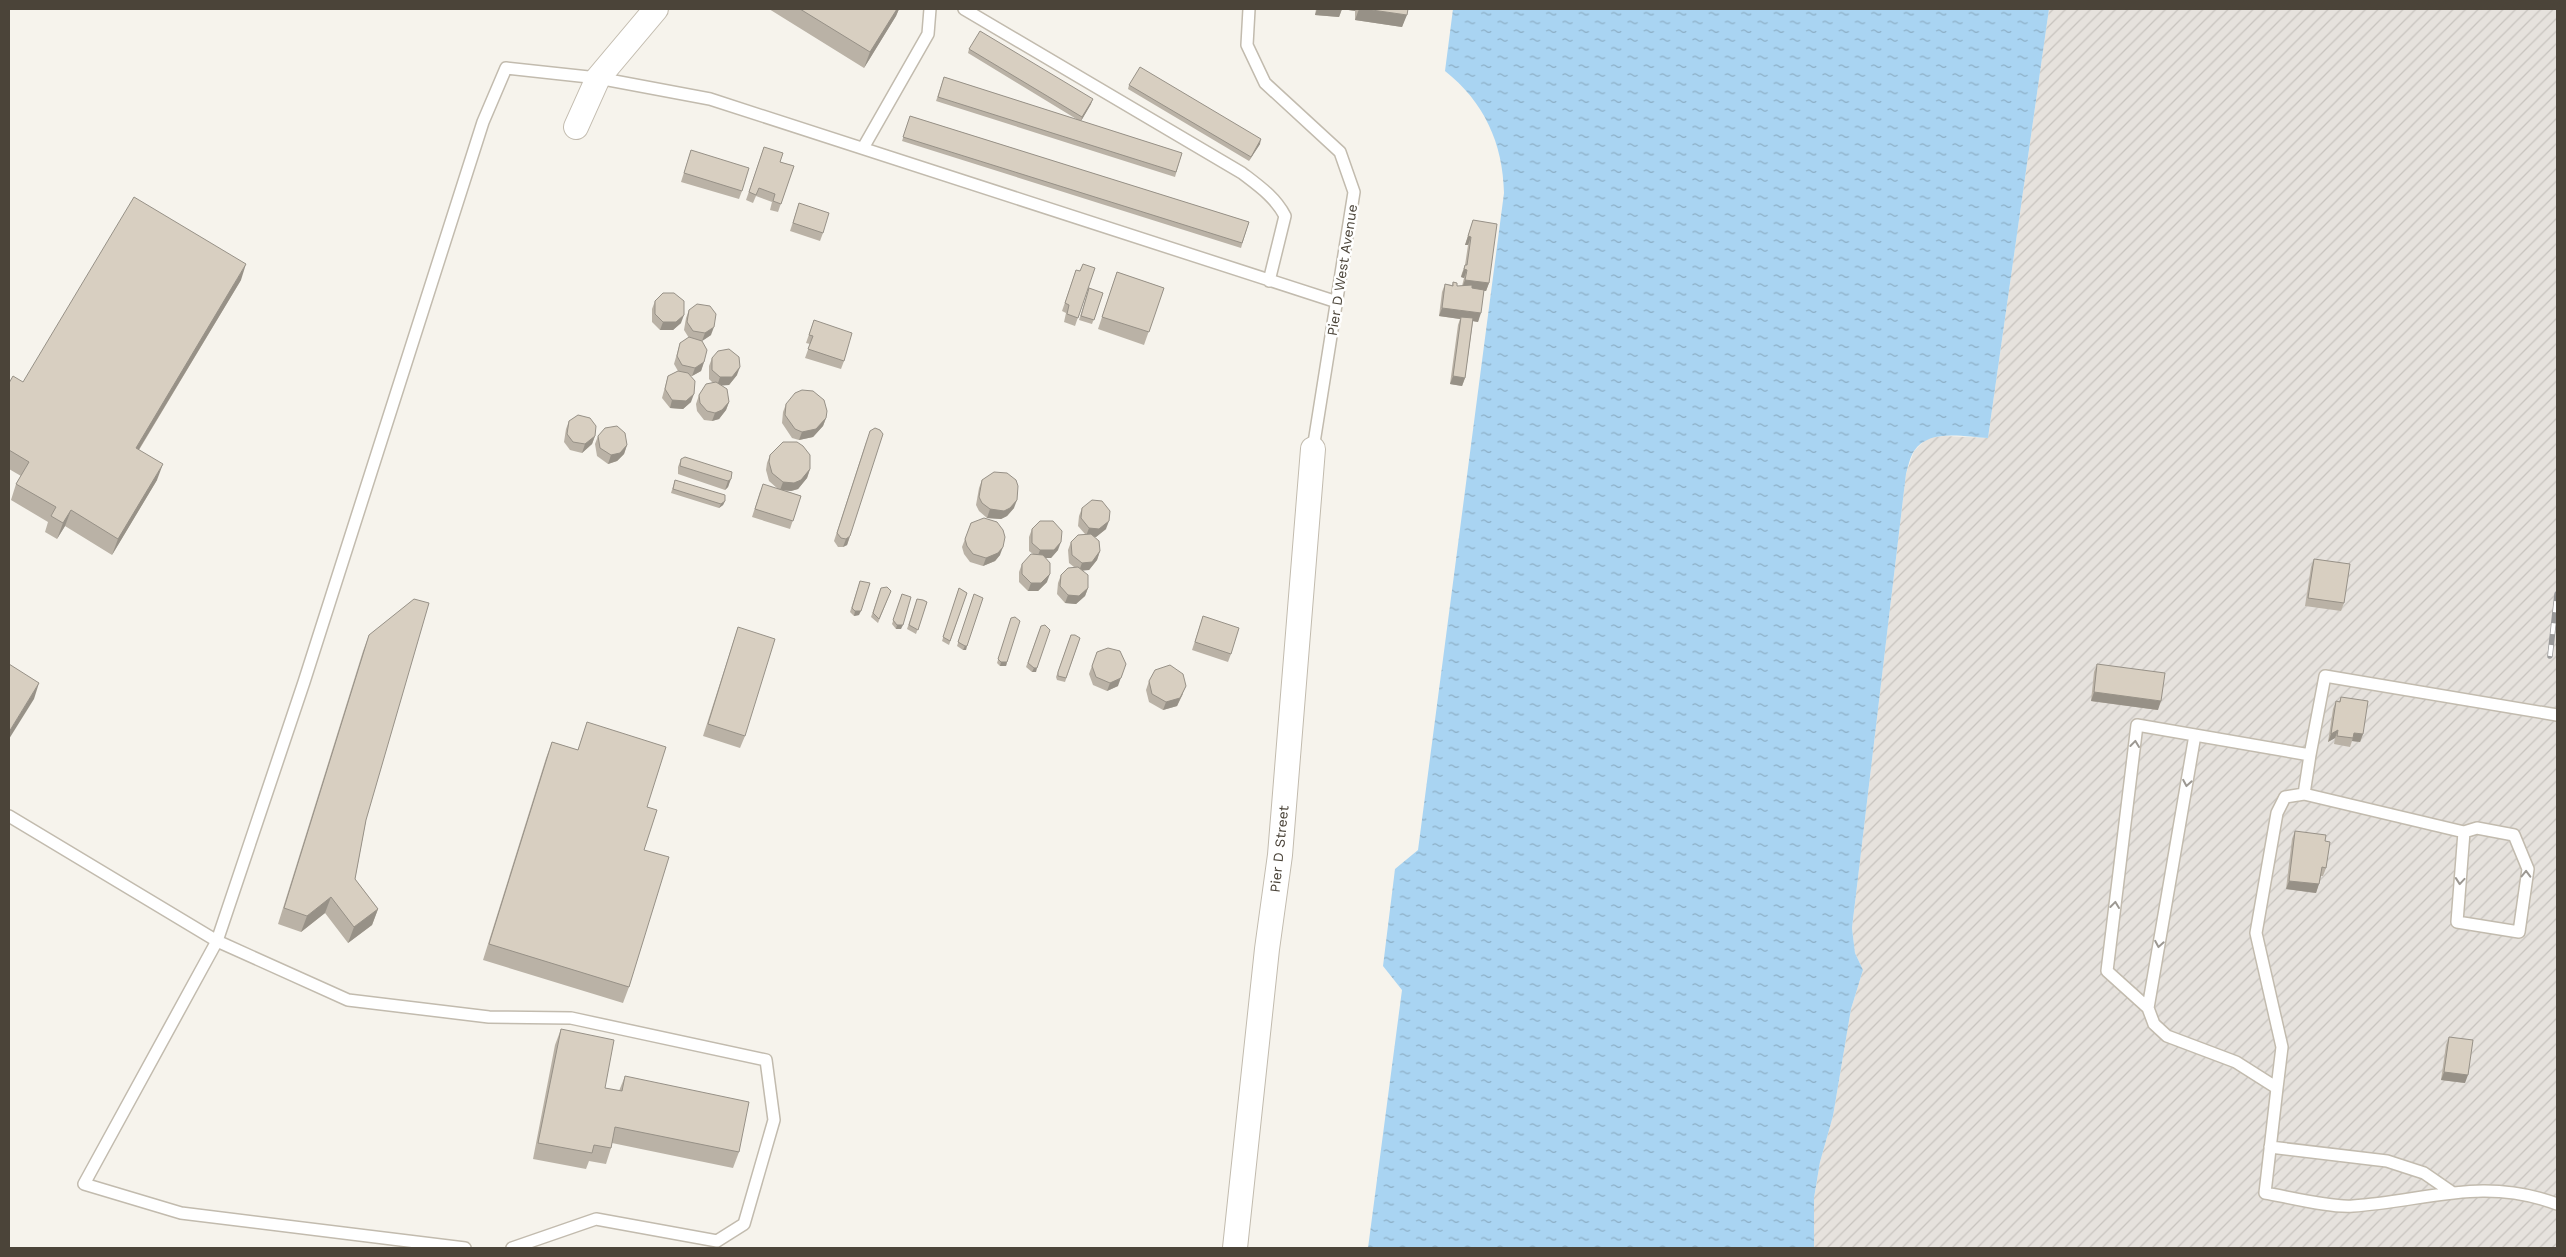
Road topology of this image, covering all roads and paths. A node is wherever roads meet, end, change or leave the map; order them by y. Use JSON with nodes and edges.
{"nodes":[{"id":1,"x":656,"y":9,"type":"edge"},
{"id":2,"x":930,"y":9,"type":"edge"},
{"id":3,"x":964,"y":9,"type":"edge"},
{"id":4,"x":1249,"y":9,"type":"edge"},
{"id":5,"x":598,"y":78,"type":"junction"},
{"id":6,"x":576,"y":127,"type":"dead end"},
{"id":7,"x":863,"y":148,"type":"junction"},
{"id":8,"x":1269,"y":281,"type":"junction"},
{"id":9,"x":1337,"y":302,"type":"junction"},
{"id":10,"x":1314,"y":449,"type":"joint"},
{"id":11,"x":2557,"y":715,"type":"edge"},
{"id":12,"x":2195,"y":735,"type":"junction"},
{"id":13,"x":2310,"y":756,"type":"junction"},
{"id":14,"x":2304,"y":794,"type":"junction"},
{"id":15,"x":9,"y":816,"type":"edge"},
{"id":16,"x":2464,"y":832,"type":"junction"},
{"id":17,"x":216,"y":941,"type":"junction"},
{"id":18,"x":2148,"y":1008,"type":"junction"},
{"id":19,"x":2277,"y":1088,"type":"junction"},
{"id":20,"x":2270,"y":1147,"type":"junction"},
{"id":21,"x":2454,"y":1193,"type":"junction"},
{"id":22,"x":2557,"y":1204,"type":"edge"},
{"id":23,"x":465,"y":1248,"type":"edge"},
{"id":24,"x":512,"y":1248,"type":"edge"},
{"id":25,"x":1236,"y":1248,"type":"edge"}],
"edges":[{"from":1,"to":5,"type":"street"},
{"from":2,"to":7,"type":"lane"},
{"from":3,"to":8,"type":"lane"},
{"from":4,"to":9,"type":"lane","name":"Pier D West Avenue"},
{"from":5,"to":6,"type":"street"},
{"from":5,"to":7,"type":"lane"},
{"from":5,"to":17,"type":"lane"},
{"from":7,"to":8,"type":"lane"},
{"from":8,"to":9,"type":"lane"},
{"from":9,"to":10,"type":"lane","name":"Pier D West Avenue"},
{"from":10,"to":25,"type":"street","name":"Pier D Street"},
{"from":11,"to":13,"type":"lane"},
{"from":12,"to":13,"type":"lane"},
{"from":12,"to":18,"type":"lane","one_way":true},
{"from":18,"to":12,"type":"lane","one_way":true},
{"from":13,"to":14,"type":"lane"},
{"from":14,"to":16,"type":"lane"},
{"from":14,"to":19,"type":"lane"},
{"from":15,"to":17,"type":"lane"},
{"from":16,"to":16,"type":"lane","one_way":true},
{"from":17,"to":23,"type":"lane"},
{"from":17,"to":24,"type":"lane"},
{"from":18,"to":19,"type":"lane"},
{"from":19,"to":20,"type":"lane"},
{"from":20,"to":21,"type":"lane"},
{"from":20,"to":21,"type":"lane"},
{"from":21,"to":22,"type":"lane"}]}
